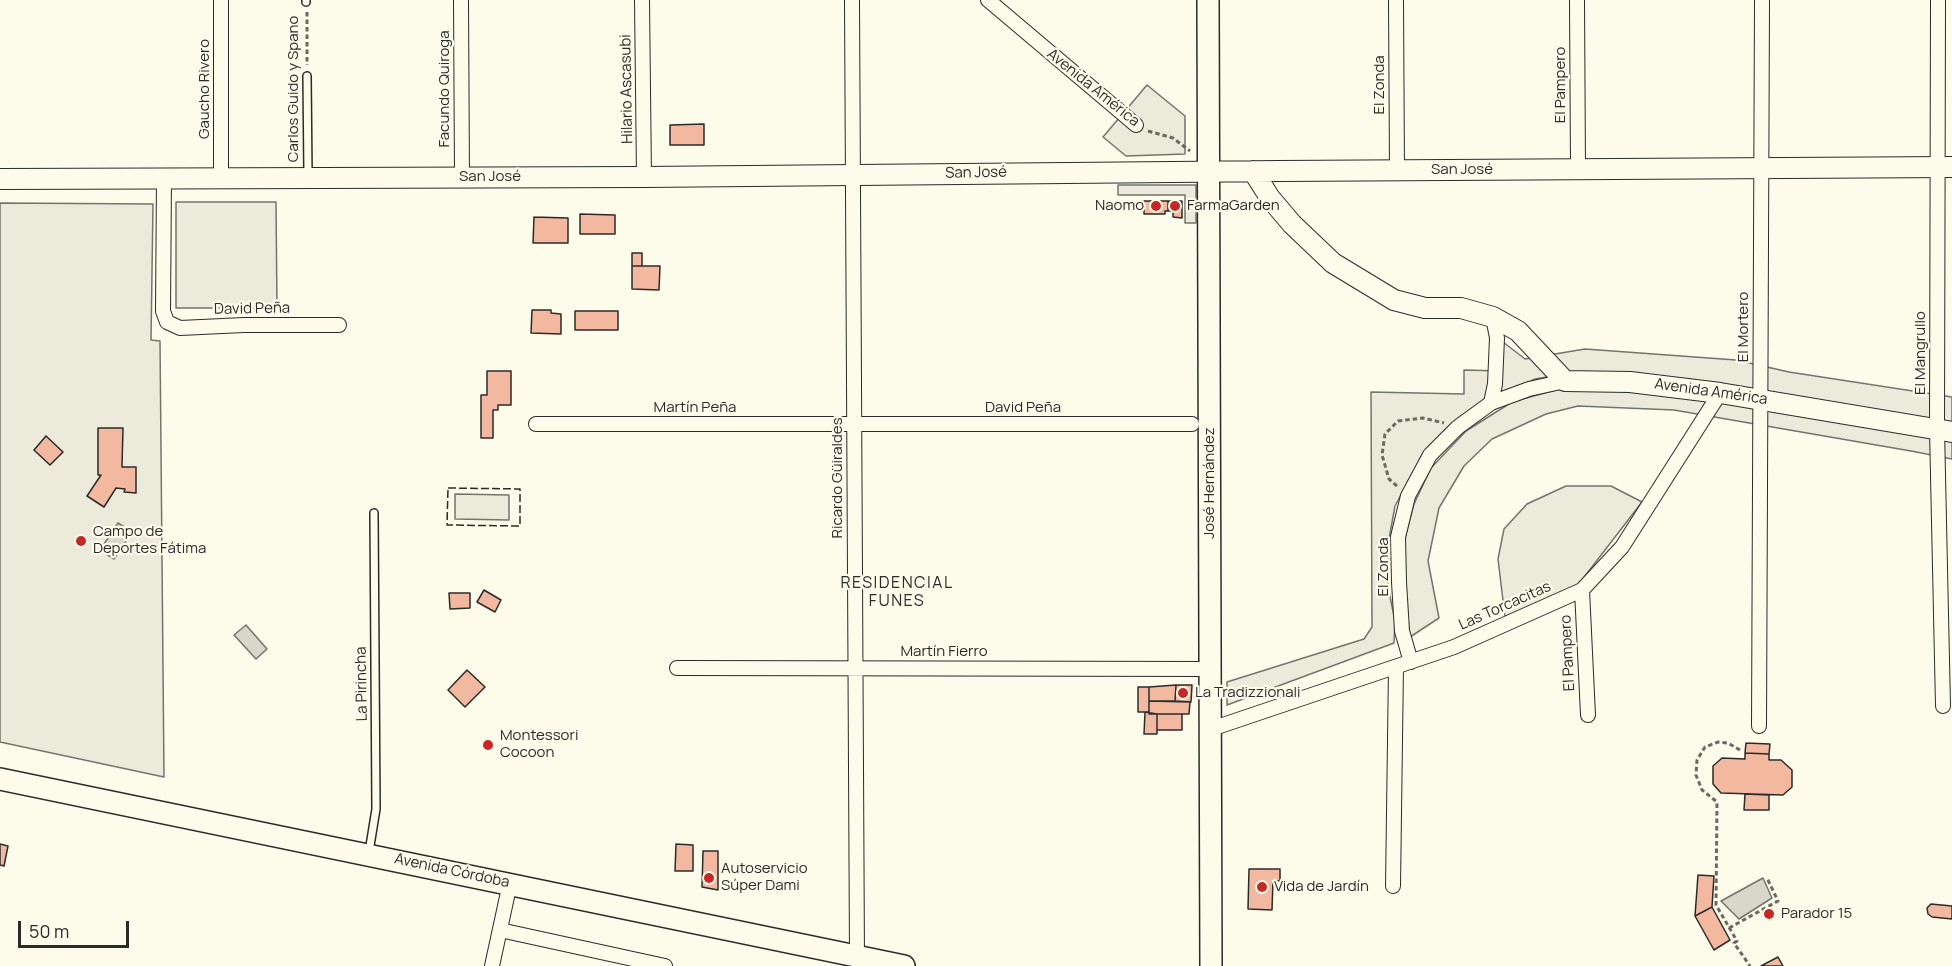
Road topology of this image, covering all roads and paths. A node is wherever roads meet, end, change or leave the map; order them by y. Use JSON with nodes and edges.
{"nodes":[{"id":1,"x":221,"y":0,"type":"edge"},
{"id":2,"x":461,"y":0,"type":"edge"},
{"id":3,"x":642,"y":0,"type":"edge"},
{"id":4,"x":852,"y":0,"type":"edge"},
{"id":5,"x":988,"y":0,"type":"edge"},
{"id":6,"x":1208,"y":0,"type":"edge"},
{"id":7,"x":1396,"y":0,"type":"edge"},
{"id":8,"x":1577,"y":0,"type":"edge"},
{"id":9,"x":1762,"y":0,"type":"edge"},
{"id":10,"x":1938,"y":0,"type":"edge"},
{"id":11,"x":306,"y":1,"type":"edge"},
{"id":12,"x":307,"y":76,"type":"joint"},
{"id":13,"x":1136,"y":124,"type":"joint"},
{"id":14,"x":1209,"y":164,"type":"junction"},
{"id":15,"x":1945,"y":167,"type":"edge"},
{"id":16,"x":1761,"y":168,"type":"junction"},
{"id":17,"x":1578,"y":169,"type":"junction"},
{"id":18,"x":1397,"y":170,"type":"junction"},
{"id":19,"x":1253,"y":171,"type":"junction"},
{"id":20,"x":853,"y":175,"type":"junction"},
{"id":21,"x":308,"y":177,"type":"junction"},
{"id":22,"x":462,"y":177,"type":"junction"},
{"id":23,"x":644,"y":177,"type":"junction"},
{"id":24,"x":164,"y":178,"type":"junction"},
{"id":25,"x":221,"y":178,"type":"junction"},
{"id":26,"x":0,"y":179,"type":"edge"},
{"id":27,"x":1493,"y":317,"type":"junction"},
{"id":28,"x":339,"y":325,"type":"dead end"},
{"id":29,"x":1565,"y":381,"type":"junction"},
{"id":30,"x":1720,"y":393,"type":"junction"},
{"id":31,"x":1761,"y":399,"type":"junction"},
{"id":32,"x":1491,"y":403,"type":"junction"},
{"id":33,"x":536,"y":424,"type":"dead end"},
{"id":34,"x":854,"y":424,"type":"junction"},
{"id":35,"x":1192,"y":424,"type":"dead end"},
{"id":36,"x":1458,"y":427,"type":"junction"},
{"id":37,"x":1945,"y":431,"type":"edge"},
{"id":38,"x":1408,"y":496,"type":"junction"},
{"id":39,"x":374,"y":513,"type":"dead end"},
{"id":40,"x":1582,"y":590,"type":"junction"},
{"id":41,"x":1411,"y":662,"type":"junction"},
{"id":42,"x":1396,"y":667,"type":"junction"},
{"id":43,"x":677,"y":668,"type":"dead end"},
{"id":44,"x":855,"y":668,"type":"junction"},
{"id":45,"x":1211,"y":669,"type":"junction"},
{"id":46,"x":1943,"y":706,"type":"dead end"},
{"id":47,"x":1588,"y":715,"type":"dead end"},
{"id":48,"x":1758,"y":726,"type":"dead end"},
{"id":49,"x":1211,"y":729,"type":"junction"},
{"id":50,"x":1740,"y":750,"type":"dead end"},
{"id":51,"x":0,"y":779,"type":"edge"},
{"id":52,"x":368,"y":854,"type":"junction"},
{"id":53,"x":1767,"y":878,"type":"dead end"},
{"id":54,"x":510,"y":883,"type":"junction"},
{"id":55,"x":1392,"y":886,"type":"dead end"},
{"id":56,"x":1729,"y":928,"type":"junction"},
{"id":57,"x":500,"y":930,"type":"junction"},
{"id":58,"x":857,"y":956,"type":"junction"},
{"id":59,"x":492,"y":966,"type":"edge"},
{"id":60,"x":665,"y":966,"type":"edge"},
{"id":61,"x":904,"y":966,"type":"edge"},
{"id":62,"x":1211,"y":966,"type":"edge"},
{"id":63,"x":1750,"y":966,"type":"edge"}],
"edges":[{"from":1,"to":25,"type":"street","name":"Gaucho Rivero"},
{"from":2,"to":22,"type":"street","name":"Facundo Quiroga"},
{"from":3,"to":23,"type":"street","name":"Hilario Ascasubi"},
{"from":4,"to":20,"type":"street","name":"Ricardo Güiraldes"},
{"from":5,"to":13,"type":"street","name":"Avenida América"},
{"from":6,"to":14,"type":"main road","name":"José Hernández"},
{"from":7,"to":18,"type":"street","name":"El Zonda"},
{"from":8,"to":17,"type":"street","name":"El Pampero"},
{"from":9,"to":16,"type":"street","name":"El Mortero"},
{"from":10,"to":15,"type":"street","name":"El Mangrullo"},
{"from":11,"to":12,"type":"path","name":"Carlos Guido y Spano"},
{"from":12,"to":21,"type":"lane","name":"Carlos Guido y Spano"},
{"from":13,"to":14,"type":"path","name":"Avenida América"},
{"from":14,"to":19,"type":"street","name":"San José"},
{"from":14,"to":20,"type":"street","name":"San José"},
{"from":14,"to":45,"type":"main road","name":"José Hernández"},
{"from":15,"to":16,"type":"street","name":"San José"},
{"from":15,"to":37,"type":"street","name":"El Mangrullo"},
{"from":16,"to":17,"type":"street","name":"San José"},
{"from":16,"to":31,"type":"street","name":"El Mortero"},
{"from":17,"to":18,"type":"street","name":"San José"},
{"from":18,"to":19,"type":"street","name":"San José"},
{"from":19,"to":27,"type":"street"},
{"from":20,"to":23,"type":"street","name":"San José"},
{"from":20,"to":34,"type":"street","name":"Ricardo Güiraldes"},
{"from":21,"to":22,"type":"street","name":"San José"},
{"from":21,"to":25,"type":"street","name":"San José"},
{"from":22,"to":23,"type":"street","name":"San José"},
{"from":24,"to":25,"type":"street","name":"San José"},
{"from":24,"to":26,"type":"street","name":"San José"},
{"from":24,"to":28,"type":"street","name":"David Peña"},
{"from":27,"to":29,"type":"street"},
{"from":27,"to":32,"type":"street"},
{"from":29,"to":30,"type":"street","name":"Avenida América"},
{"from":29,"to":32,"type":"street","name":"El Zonda"},
{"from":30,"to":31,"type":"street","name":"Avenida América"},
{"from":30,"to":40,"type":"street","name":"Las Torcacitas"},
{"from":31,"to":37,"type":"street","name":"Avenida América"},
{"from":31,"to":48,"type":"street","name":"El Mortero"},
{"from":32,"to":36,"type":"street","name":"El Zonda"},
{"from":33,"to":34,"type":"street","name":"Martín Peña"},
{"from":34,"to":35,"type":"street","name":"David Peña"},
{"from":34,"to":44,"type":"street","name":"Ricardo Güiraldes"},
{"from":36,"to":38,"type":"street","name":"El Zonda"},
{"from":36,"to":38,"type":"path"},
{"from":37,"to":46,"type":"street","name":"El Mangrullo"},
{"from":38,"to":41,"type":"street","name":"El Zonda"},
{"from":39,"to":52,"type":"lane","name":"La Pirincha"},
{"from":40,"to":41,"type":"street","name":"Las Torcacitas"},
{"from":40,"to":47,"type":"street","name":"El Pampero"},
{"from":41,"to":42,"type":"street","name":"Las Torcacitas"},
{"from":42,"to":49,"type":"street","name":"Las Torcacitas"},
{"from":42,"to":55,"type":"street"},
{"from":43,"to":44,"type":"street","name":"Martín Fierro"},
{"from":44,"to":45,"type":"street","name":"Martín Fierro"},
{"from":44,"to":58,"type":"street","name":"Ricardo Güiraldes"},
{"from":45,"to":49,"type":"main road","name":"José Hernández"},
{"from":49,"to":62,"type":"main road","name":"José Hernández"},
{"from":50,"to":56,"type":"path"},
{"from":51,"to":52,"type":"main road","name":"Avenida Córdoba"},
{"from":52,"to":54,"type":"main road","name":"Avenida Córdoba"},
{"from":53,"to":56,"type":"path"},
{"from":54,"to":57,"type":"street"},
{"from":54,"to":58,"type":"main road","name":"Avenida Córdoba"},
{"from":56,"to":63,"type":"path"},
{"from":57,"to":59,"type":"street"},
{"from":57,"to":60,"type":"street"},
{"from":58,"to":61,"type":"main road","name":"Avenida Córdoba"}]}
